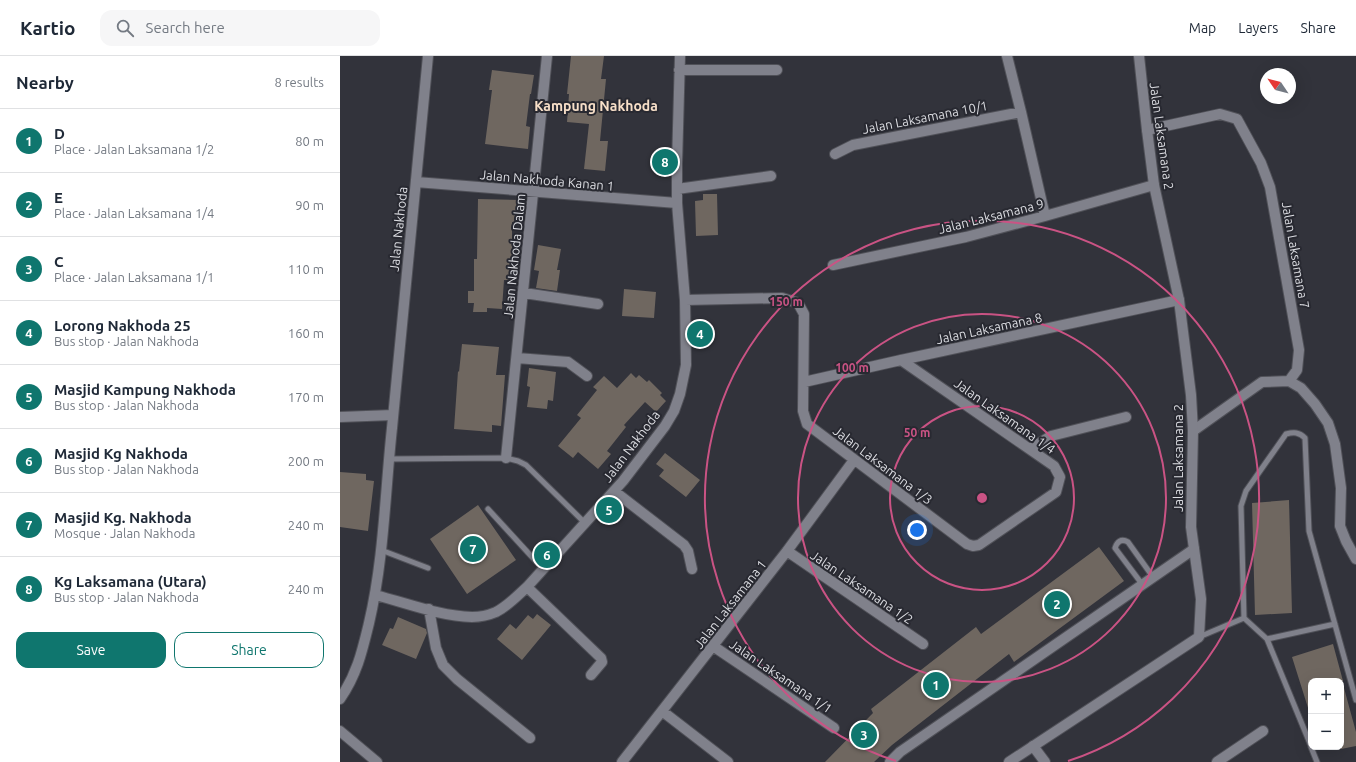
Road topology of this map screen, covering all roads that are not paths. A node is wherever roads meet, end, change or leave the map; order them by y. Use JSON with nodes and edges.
{"nodes":[{"id":1,"x":428,"y":56,"type":"edge"},
{"id":2,"x":547,"y":56,"type":"edge"},
{"id":3,"x":680,"y":56,"type":"edge"},
{"id":4,"x":1007,"y":56,"type":"edge"},
{"id":5,"x":1139,"y":56,"type":"edge"},
{"id":6,"x":679,"y":70,"type":"junction"},
{"id":7,"x":777,"y":70,"type":"dead end"},
{"id":8,"x":1021,"y":112,"type":"junction"},
{"id":9,"x":1146,"y":130,"type":"junction"},
{"id":10,"x":835,"y":154,"type":"dead end"},
{"id":11,"x":771,"y":176,"type":"dead end"},
{"id":12,"x":416,"y":182,"type":"junction"},
{"id":13,"x":1154,"y":185,"type":"junction"},
{"id":14,"x":678,"y":189,"type":"junction"},
{"id":15,"x":534,"y":192,"type":"junction"},
{"id":16,"x":677,"y":203,"type":"junction"},
{"id":17,"x":1045,"y":216,"type":"junction"},
{"id":18,"x":833,"y":265,"type":"dead end"},
{"id":19,"x":524,"y":293,"type":"junction"},
{"id":20,"x":685,"y":300,"type":"junction"},
{"id":21,"x":1180,"y":300,"type":"junction"},
{"id":22,"x":598,"y":304,"type":"dead end"},
{"id":23,"x":517,"y":358,"type":"junction"},
{"id":24,"x":901,"y":360,"type":"junction"},
{"id":25,"x":587,"y":376,"type":"dead end"},
{"id":26,"x":1289,"y":381,"type":"junction"},
{"id":27,"x":804,"y":382,"type":"junction"},
{"id":28,"x":393,"y":415,"type":"junction"},
{"id":29,"x":340,"y":417,"type":"edge"},
{"id":30,"x":1126,"y":417,"type":"dead end"},
{"id":31,"x":1193,"y":431,"type":"junction"},
{"id":32,"x":1030,"y":449,"type":"junction"},
{"id":33,"x":506,"y":458,"type":"junction"},
{"id":34,"x":389,"y":459,"type":"junction"},
{"id":35,"x":854,"y":460,"type":"junction"},
{"id":36,"x":614,"y":491,"type":"junction"},
{"id":37,"x":488,"y":509,"type":"dead end"},
{"id":38,"x":585,"y":523,"type":"junction"},
{"id":39,"x":979,"y":545,"type":"joint"},
{"id":40,"x":1194,"y":549,"type":"junction"},
{"id":41,"x":381,"y":550,"type":"junction"},
{"id":42,"x":787,"y":551,"type":"junction"},
{"id":43,"x":1356,"y":559,"type":"edge"},
{"id":44,"x":428,"y":568,"type":"dead end"},
{"id":45,"x":543,"y":569,"type":"junction"},
{"id":46,"x":692,"y":569,"type":"dead end"},
{"id":47,"x":1153,"y":577,"type":"junction"},
{"id":48,"x":1142,"y":584,"type":"junction"},
{"id":49,"x":527,"y":587,"type":"junction"},
{"id":50,"x":376,"y":595,"type":"junction"},
{"id":51,"x":429,"y":609,"type":"junction"},
{"id":52,"x":1244,"y":618,"type":"junction"},
{"id":53,"x":1335,"y":624,"type":"junction"},
{"id":54,"x":1199,"y":637,"type":"junction"},
{"id":55,"x":1267,"y":639,"type":"junction"},
{"id":56,"x":923,"y":644,"type":"dead end"},
{"id":57,"x":713,"y":646,"type":"junction"},
{"id":58,"x":591,"y":675,"type":"dead end"},
{"id":59,"x":340,"y":699,"type":"edge"},
{"id":60,"x":1356,"y":700,"type":"edge"},
{"id":61,"x":662,"y":711,"type":"junction"},
{"id":62,"x":834,"y":728,"type":"dead end"},
{"id":63,"x":1263,"y":730,"type":"dead end"},
{"id":64,"x":340,"y":731,"type":"edge"},
{"id":65,"x":530,"y":738,"type":"dead end"},
{"id":66,"x":1308,"y":740,"type":"edge"},
{"id":67,"x":1033,"y":746,"type":"junction"},
{"id":68,"x":1312,"y":750,"type":"edge"},
{"id":69,"x":377,"y":762,"type":"edge"},
{"id":70,"x":622,"y":762,"type":"edge"},
{"id":71,"x":728,"y":762,"type":"edge"},
{"id":72,"x":890,"y":762,"type":"edge"},
{"id":73,"x":1009,"y":762,"type":"edge"},
{"id":74,"x":1045,"y":762,"type":"edge"},
{"id":75,"x":1217,"y":762,"type":"edge"},
{"id":76,"x":1317,"y":762,"type":"edge"}],
"edges":[{"from":1,"to":12,"type":"street","name":"Jalan Nakhoda"},
{"from":2,"to":15,"type":"street","name":"Jalan Nakhoda Dalam"},
{"from":3,"to":6,"type":"street","name":"Jalan Nakhoda"},
{"from":4,"to":8,"type":"street"},
{"from":5,"to":9,"type":"street","name":"Jalan Laksamana 2"},
{"from":6,"to":7,"type":"street"},
{"from":6,"to":14,"type":"street","name":"Jalan Nakhoda"},
{"from":8,"to":10,"type":"street","name":"Jalan Laksamana 10/1"},
{"from":8,"to":17,"type":"street"},
{"from":9,"to":13,"type":"street","name":"Jalan Laksamana 2"},
{"from":9,"to":26,"type":"street","name":"Jalan Laksamana 7"},
{"from":11,"to":14,"type":"street"},
{"from":12,"to":15,"type":"street","name":"Jalan Nakhoda Kanan 1"},
{"from":12,"to":28,"type":"street","name":"Jalan Nakhoda"},
{"from":13,"to":17,"type":"street","name":"Jalan Laksamana 9"},
{"from":13,"to":21,"type":"street","name":"Jalan Laksamana 2"},
{"from":14,"to":16,"type":"street","name":"Jalan Nakhoda"},
{"from":15,"to":16,"type":"street","name":"Jalan Nakhoda Kanan 1"},
{"from":15,"to":19,"type":"street","name":"Jalan Nakhoda Dalam"},
{"from":16,"to":20,"type":"street","name":"Jalan Nakhoda"},
{"from":17,"to":18,"type":"street","name":"Jalan Laksamana 9"},
{"from":19,"to":22,"type":"street"},
{"from":19,"to":23,"type":"street","name":"Jalan Nakhoda Dalam"},
{"from":20,"to":27,"type":"street","name":"Jalan Laksamana 1/3"},
{"from":20,"to":36,"type":"street","name":"Jalan Nakhoda"},
{"from":21,"to":24,"type":"street","name":"Jalan Laksamana 8"},
{"from":21,"to":31,"type":"street","name":"Jalan Laksamana 2"},
{"from":23,"to":25,"type":"street"},
{"from":23,"to":33,"type":"street","name":"Jalan Nakhoda Dalam"},
{"from":24,"to":27,"type":"street","name":"Jalan Laksamana 8"},
{"from":24,"to":32,"type":"street","name":"Jalan Laksamana 1/4"},
{"from":26,"to":31,"type":"street"},
{"from":26,"to":43,"type":"street"},
{"from":27,"to":35,"type":"street","name":"Jalan Laksamana 1/3"},
{"from":28,"to":29,"type":"street"},
{"from":28,"to":34,"type":"street","name":"Jalan Nakhoda"},
{"from":30,"to":32,"type":"street"},
{"from":31,"to":40,"type":"street","name":"Jalan Laksamana 2"},
{"from":32,"to":39,"type":"street","name":"Jalan Laksamana 1/4"},
{"from":33,"to":34,"type":"lane"},
{"from":33,"to":38,"type":"lane"},
{"from":34,"to":41,"type":"street","name":"Jalan Nakhoda"},
{"from":35,"to":39,"type":"street","name":"Jalan Laksamana 1/3"},
{"from":35,"to":42,"type":"street","name":"Jalan Laksamana 1"},
{"from":36,"to":38,"type":"street","name":"Jalan Nakhoda"},
{"from":36,"to":46,"type":"street"},
{"from":37,"to":45,"type":"lane"},
{"from":38,"to":45,"type":"street","name":"Jalan Nakhoda"},
{"from":40,"to":47,"type":"street"},
{"from":40,"to":54,"type":"street","name":"Jalan Laksamana 2"},
{"from":41,"to":44,"type":"lane"},
{"from":41,"to":50,"type":"street","name":"Jalan Nakhoda"},
{"from":42,"to":56,"type":"street","name":"Jalan Laksamana 1/2"},
{"from":42,"to":57,"type":"street","name":"Jalan Laksamana 1"},
{"from":45,"to":49,"type":"street","name":"Jalan Nakhoda"},
{"from":47,"to":48,"type":"street"},
{"from":47,"to":48,"type":"lane"},
{"from":48,"to":72,"type":"street"},
{"from":49,"to":51,"type":"street","name":"Jalan Nakhoda"},
{"from":49,"to":58,"type":"street"},
{"from":50,"to":51,"type":"street","name":"Jalan Nakhoda"},
{"from":50,"to":59,"type":"street","name":"Jalan Nakhoda"},
{"from":51,"to":65,"type":"street"},
{"from":52,"to":53,"type":"lane"},
{"from":52,"to":54,"type":"lane"},
{"from":52,"to":55,"type":"lane"},
{"from":53,"to":55,"type":"lane"},
{"from":53,"to":60,"type":"lane"},
{"from":54,"to":67,"type":"street"},
{"from":55,"to":66,"type":"lane"},
{"from":57,"to":61,"type":"street","name":"Jalan Laksamana 1"},
{"from":57,"to":62,"type":"street","name":"Jalan Laksamana 1/1"},
{"from":61,"to":70,"type":"street","name":"Jalan Laksamana 1"},
{"from":61,"to":71,"type":"street"},
{"from":63,"to":75,"type":"street"},
{"from":64,"to":69,"type":"street"},
{"from":67,"to":73,"type":"street"},
{"from":67,"to":74,"type":"street"},
{"from":68,"to":76,"type":"lane"}]}
